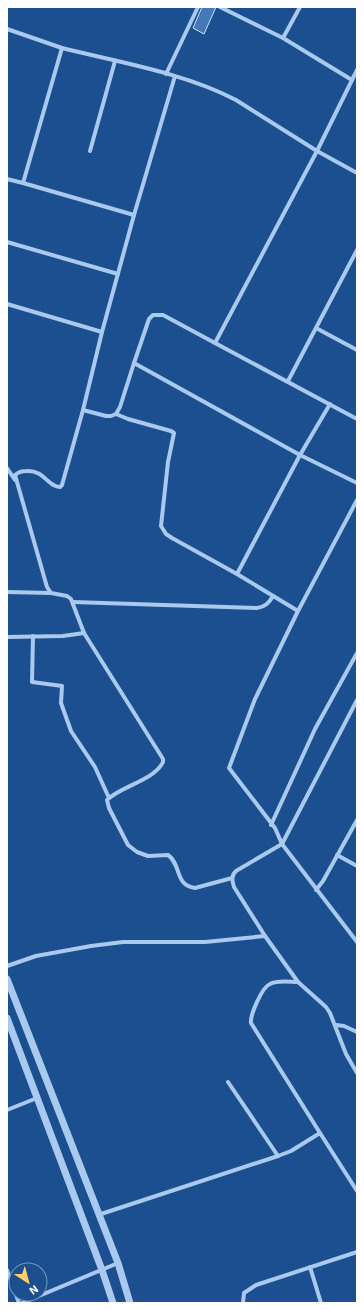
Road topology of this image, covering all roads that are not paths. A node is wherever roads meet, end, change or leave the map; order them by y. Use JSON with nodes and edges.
{"nodes":[{"id":1,"x":198,"y":7,"type":"edge"},
{"id":2,"x":220,"y":7,"type":"edge"},
{"id":3,"x":300,"y":7,"type":"edge"},
{"id":4,"x":7,"y":29,"type":"edge"},
{"id":5,"x":283,"y":38,"type":"junction"},
{"id":6,"x":62,"y":48,"type":"junction"},
{"id":7,"x":115,"y":61,"type":"junction"},
{"id":8,"x":357,"y":70,"type":"edge"},
{"id":9,"x":166,"y":74,"type":"junction"},
{"id":10,"x":175,"y":76,"type":"junction"},
{"id":11,"x":352,"y":80,"type":"junction"},
{"id":12,"x":90,"y":151,"type":"dead end"},
{"id":13,"x":317,"y":151,"type":"junction"},
{"id":14,"x":357,"y":172,"type":"edge"},
{"id":15,"x":7,"y":179,"type":"edge"},
{"id":16,"x":23,"y":183,"type":"junction"},
{"id":17,"x":134,"y":215,"type":"junction"},
{"id":18,"x":7,"y":242,"type":"edge"},
{"id":19,"x":357,"y":250,"type":"edge"},
{"id":20,"x":118,"y":274,"type":"junction"},
{"id":21,"x":7,"y":304,"type":"edge"},
{"id":22,"x":316,"y":328,"type":"junction"},
{"id":23,"x":102,"y":332,"type":"junction"},
{"id":24,"x":215,"y":343,"type":"junction"},
{"id":25,"x":357,"y":350,"type":"edge"},
{"id":26,"x":134,"y":363,"type":"junction"},
{"id":27,"x":288,"y":381,"type":"junction"},
{"id":28,"x":330,"y":404,"type":"junction"},
{"id":29,"x":84,"y":410,"type":"junction"},
{"id":30,"x":116,"y":414,"type":"junction"},
{"id":31,"x":357,"y":419,"type":"edge"},
{"id":32,"x":300,"y":455,"type":"junction"},
{"id":33,"x":7,"y":468,"type":"edge"},
{"id":34,"x":16,"y":480,"type":"junction"},
{"id":35,"x":357,"y":483,"type":"edge"},
{"id":36,"x":357,"y":500,"type":"edge"},
{"id":37,"x":237,"y":574,"type":"junction"},
{"id":38,"x":7,"y":592,"type":"edge"},
{"id":39,"x":51,"y":593,"type":"junction"},
{"id":40,"x":273,"y":596,"type":"junction"},
{"id":41,"x":73,"y":602,"type":"junction"},
{"id":42,"x":298,"y":611,"type":"junction"},
{"id":43,"x":84,"y":633,"type":"junction"},
{"id":44,"x":33,"y":636,"type":"junction"},
{"id":45,"x":7,"y":637,"type":"edge"},
{"id":46,"x":357,"y":653,"type":"edge"},
{"id":47,"x":357,"y":700,"type":"edge"},
{"id":48,"x":110,"y":798,"type":"junction"},
{"id":49,"x":357,"y":820,"type":"edge"},
{"id":50,"x":271,"y":825,"type":"junction"},
{"id":51,"x":282,"y":844,"type":"junction"},
{"id":52,"x":337,"y":855,"type":"junction"},
{"id":53,"x":357,"y":866,"type":"edge"},
{"id":54,"x":232,"y":878,"type":"junction"},
{"id":55,"x":316,"y":890,"type":"junction"},
{"id":56,"x":351,"y":933,"type":"junction"},
{"id":57,"x":265,"y":936,"type":"junction"},
{"id":58,"x":357,"y":937,"type":"edge"},
{"id":59,"x":357,"y":942,"type":"edge"},
{"id":60,"x":7,"y":966,"type":"edge"},
{"id":61,"x":7,"y":979,"type":"edge"},
{"id":62,"x":298,"y":982,"type":"junction"},
{"id":63,"x":7,"y":1018,"type":"edge"},
{"id":64,"x":336,"y":1026,"type":"junction"},
{"id":65,"x":357,"y":1032,"type":"edge"},
{"id":66,"x":357,"y":1073,"type":"edge"},
{"id":67,"x":228,"y":1082,"type":"dead end"},
{"id":68,"x":37,"y":1098,"type":"junction"},
{"id":69,"x":7,"y":1110,"type":"edge"},
{"id":70,"x":320,"y":1133,"type":"junction"},
{"id":71,"x":278,"y":1156,"type":"junction"},
{"id":72,"x":357,"y":1191,"type":"edge"},
{"id":73,"x":98,"y":1215,"type":"junction"},
{"id":74,"x":357,"y":1252,"type":"edge"},
{"id":75,"x":118,"y":1263,"type":"junction"},
{"id":76,"x":310,"y":1267,"type":"junction"},
{"id":77,"x":7,"y":1270,"type":"edge"},
{"id":78,"x":102,"y":1270,"type":"junction"},
{"id":79,"x":19,"y":1303,"type":"edge"},
{"id":80,"x":22,"y":1303,"type":"edge"},
{"id":81,"x":113,"y":1303,"type":"edge"},
{"id":82,"x":130,"y":1303,"type":"edge"},
{"id":83,"x":243,"y":1303,"type":"edge"},
{"id":84,"x":321,"y":1303,"type":"edge"}],
"edges":[{"from":1,"to":9,"type":"street"},
{"from":2,"to":5,"type":"street"},
{"from":3,"to":5,"type":"street"},
{"from":4,"to":6,"type":"street"},
{"from":5,"to":11,"type":"street"},
{"from":6,"to":7,"type":"street"},
{"from":6,"to":16,"type":"street"},
{"from":7,"to":9,"type":"street"},
{"from":7,"to":12,"type":"street"},
{"from":8,"to":11,"type":"street"},
{"from":9,"to":10,"type":"street"},
{"from":10,"to":13,"type":"street"},
{"from":10,"to":17,"type":"street"},
{"from":11,"to":13,"type":"street"},
{"from":13,"to":14,"type":"street"},
{"from":13,"to":24,"type":"street"},
{"from":15,"to":16,"type":"street"},
{"from":16,"to":17,"type":"street"},
{"from":17,"to":20,"type":"street"},
{"from":18,"to":20,"type":"street"},
{"from":19,"to":22,"type":"street"},
{"from":20,"to":23,"type":"street"},
{"from":21,"to":23,"type":"street"},
{"from":22,"to":25,"type":"street"},
{"from":22,"to":27,"type":"street"},
{"from":23,"to":29,"type":"street"},
{"from":24,"to":26,"type":"street"},
{"from":24,"to":27,"type":"street"},
{"from":26,"to":30,"type":"street"},
{"from":26,"to":32,"type":"street"},
{"from":27,"to":28,"type":"street"},
{"from":28,"to":31,"type":"street"},
{"from":28,"to":32,"type":"street"},
{"from":29,"to":30,"type":"street"},
{"from":29,"to":34,"type":"street"},
{"from":30,"to":37,"type":"street"},
{"from":32,"to":35,"type":"street"},
{"from":32,"to":37,"type":"street"},
{"from":33,"to":34,"type":"street"},
{"from":34,"to":39,"type":"street"},
{"from":36,"to":42,"type":"street"},
{"from":37,"to":40,"type":"street"},
{"from":38,"to":39,"type":"street"},
{"from":39,"to":41,"type":"street"},
{"from":40,"to":41,"type":"street"},
{"from":40,"to":42,"type":"street"},
{"from":41,"to":43,"type":"street"},
{"from":42,"to":50,"type":"street"},
{"from":43,"to":44,"type":"street"},
{"from":43,"to":48,"type":"street"},
{"from":44,"to":45,"type":"street"},
{"from":44,"to":48,"type":"street"},
{"from":46,"to":50,"type":"street"},
{"from":47,"to":51,"type":"street"},
{"from":48,"to":54,"type":"street"},
{"from":49,"to":52,"type":"street"},
{"from":50,"to":51,"type":"street"},
{"from":51,"to":54,"type":"street"},
{"from":51,"to":55,"type":"street"},
{"from":52,"to":53,"type":"street"},
{"from":52,"to":55,"type":"street"},
{"from":54,"to":57,"type":"street"},
{"from":55,"to":56,"type":"street"},
{"from":56,"to":58,"type":"street"},
{"from":56,"to":59,"type":"street"},
{"from":57,"to":60,"type":"street"},
{"from":57,"to":62,"type":"street"},
{"from":61,"to":73,"type":"street"},
{"from":62,"to":64,"type":"street"},
{"from":62,"to":70,"type":"street"},
{"from":63,"to":68,"type":"street"},
{"from":64,"to":65,"type":"street"},
{"from":64,"to":66,"type":"street"},
{"from":67,"to":71,"type":"street"},
{"from":68,"to":69,"type":"street"},
{"from":68,"to":78,"type":"street"},
{"from":70,"to":71,"type":"street"},
{"from":70,"to":72,"type":"street"},
{"from":71,"to":73,"type":"street"},
{"from":73,"to":75,"type":"street"},
{"from":74,"to":76,"type":"street"},
{"from":75,"to":78,"type":"street"},
{"from":75,"to":82,"type":"street"},
{"from":76,"to":83,"type":"street"},
{"from":76,"to":84,"type":"street"},
{"from":77,"to":79,"type":"street"},
{"from":78,"to":80,"type":"street"},
{"from":78,"to":81,"type":"street"}]}
